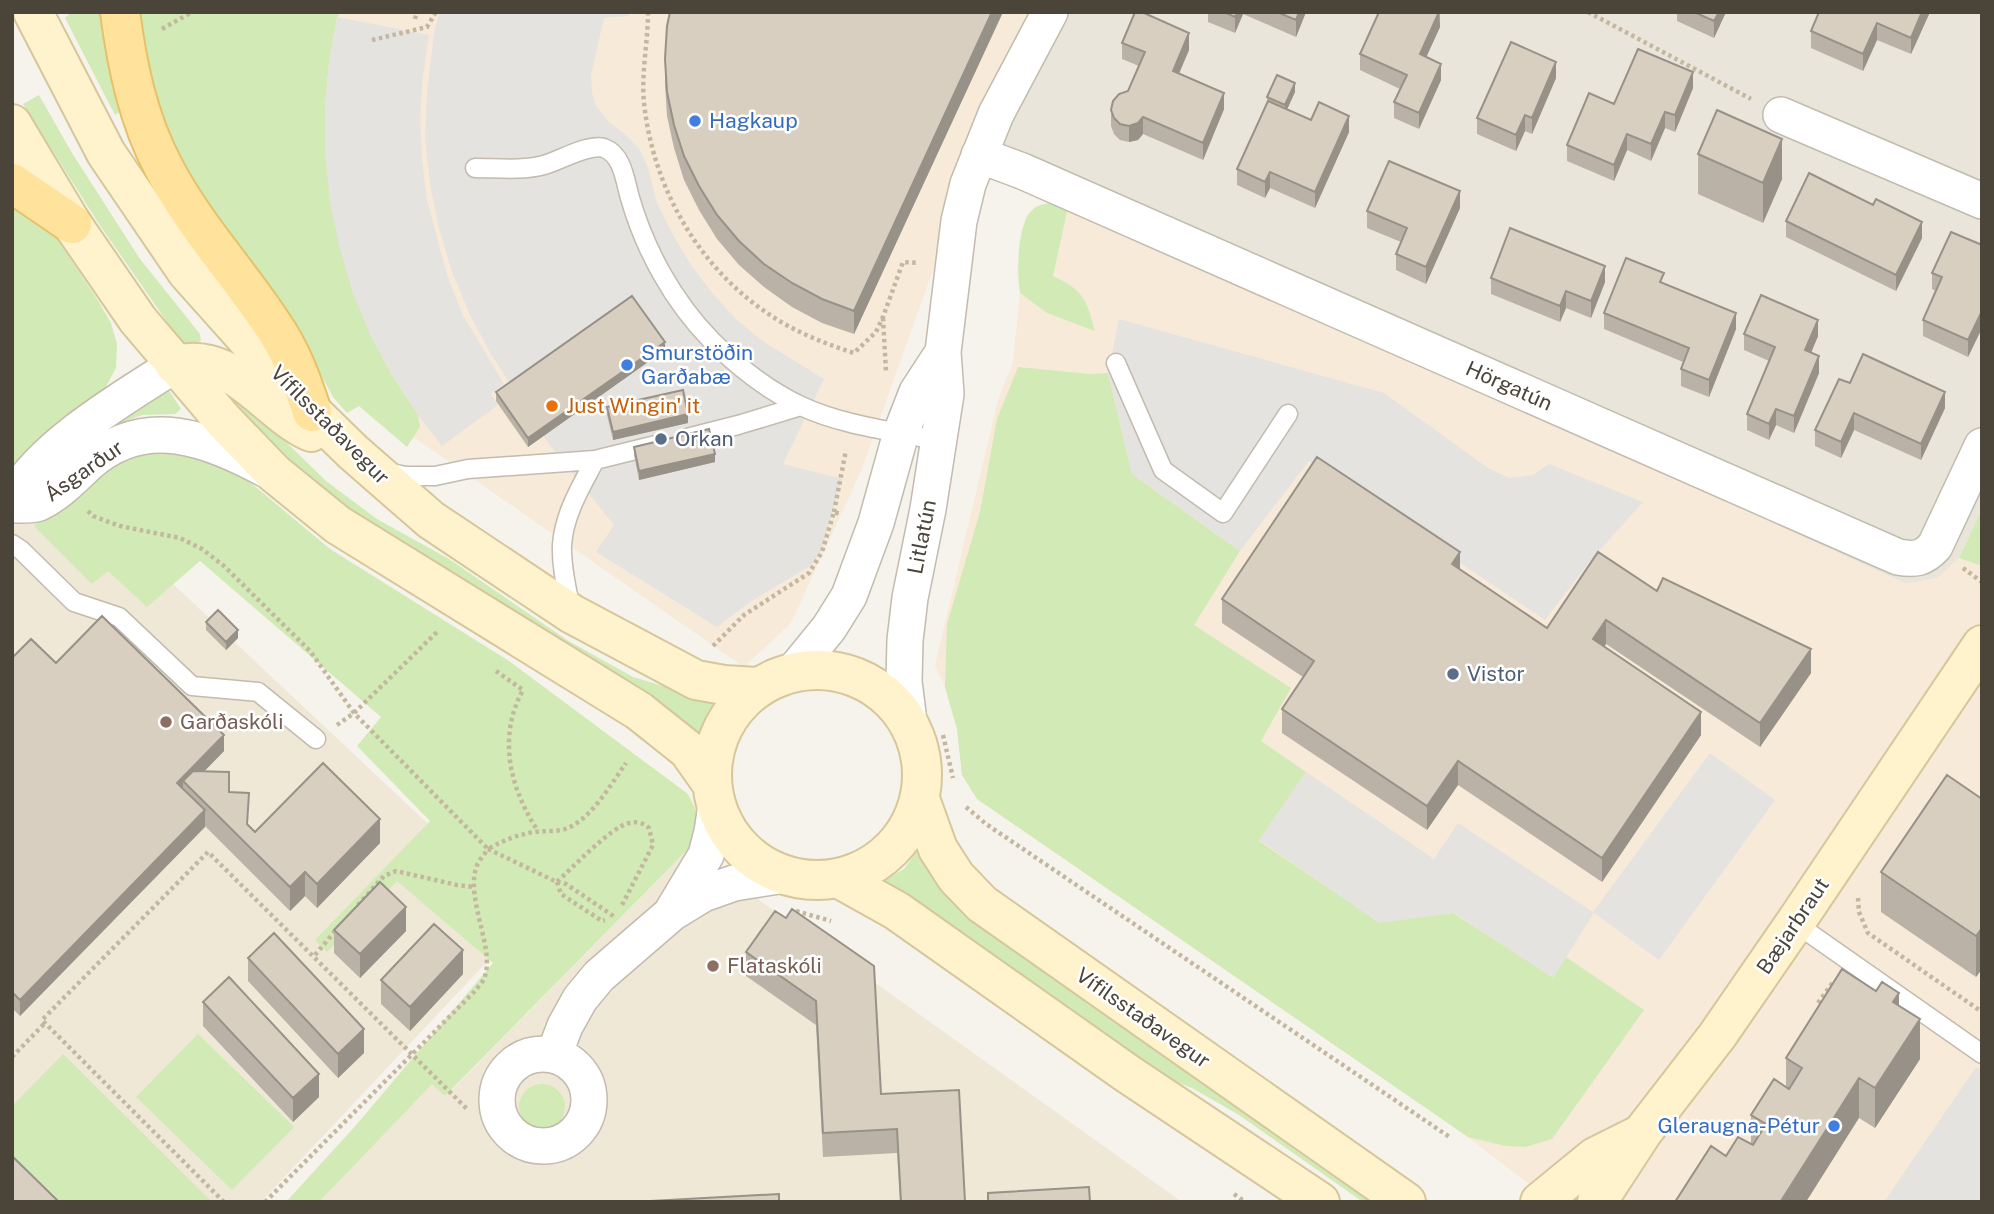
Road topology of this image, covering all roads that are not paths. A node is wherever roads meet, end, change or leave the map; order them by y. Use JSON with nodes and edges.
{"nodes":[{"id":1,"x":33,"y":12,"type":"edge"},
{"id":2,"x":120,"y":12,"type":"edge"},
{"id":3,"x":1050,"y":12,"type":"edge"},
{"id":4,"x":1781,"y":115,"type":"road end"},
{"id":5,"x":12,"y":124,"type":"edge"},
{"id":6,"x":979,"y":155,"type":"junction"},
{"id":7,"x":475,"y":168,"type":"dead end"},
{"id":8,"x":12,"y":183,"type":"edge"},
{"id":9,"x":1982,"y":201,"type":"edge"},
{"id":10,"x":72,"y":224,"type":"junction"},
{"id":11,"x":943,"y":352,"type":"junction"},
{"id":12,"x":1116,"y":363,"type":"dead end"},
{"id":13,"x":175,"y":365,"type":"junction"},
{"id":14,"x":801,"y":406,"type":"junction"},
{"id":15,"x":312,"y":412,"type":"junction"},
{"id":16,"x":1288,"y":414,"type":"dead end"},
{"id":17,"x":901,"y":433,"type":"junction"},
{"id":18,"x":940,"y":441,"type":"junction"},
{"id":19,"x":1982,"y":446,"type":"edge"},
{"id":20,"x":363,"y":460,"type":"junction"},
{"id":21,"x":595,"y":460,"type":"junction"},
{"id":22,"x":274,"y":473,"type":"junction"},
{"id":23,"x":12,"y":503,"type":"edge"},
{"id":24,"x":12,"y":544,"type":"edge"},
{"id":25,"x":572,"y":614,"type":"junction"},
{"id":26,"x":1982,"y":645,"type":"edge"},
{"id":27,"x":793,"y":672,"type":"junction"},
{"id":28,"x":757,"y":687,"type":"junction"},
{"id":29,"x":926,"y":727,"type":"junction"},
{"id":30,"x":316,"y":739,"type":"road end"},
{"id":31,"x":938,"y":793,"type":"junction"},
{"id":32,"x":714,"y":794,"type":"junction"},
{"id":33,"x":838,"y":878,"type":"junction"},
{"id":34,"x":787,"y":892,"type":"junction"},
{"id":35,"x":672,"y":913,"type":"junction"},
{"id":36,"x":1796,"y":923,"type":"junction"},
{"id":37,"x":1982,"y":1054,"type":"edge"},
{"id":38,"x":554,"y":1055,"type":"dead end"},
{"id":39,"x":1642,"y":1133,"type":"junction"},
{"id":40,"x":1320,"y":1202,"type":"edge"},
{"id":41,"x":1406,"y":1202,"type":"edge"},
{"id":42,"x":1540,"y":1202,"type":"edge"},
{"id":43,"x":1597,"y":1202,"type":"edge"},
{"id":44,"x":1622,"y":1202,"type":"edge"}],
"edges":[{"from":1,"to":15,"type":"main road","name":"Vífilsstaðavegur"},
{"from":2,"to":15,"type":"main road"},
{"from":3,"to":6,"type":"street","name":"Litlatún"},
{"from":4,"to":9,"type":"street"},
{"from":5,"to":10,"type":"main road","name":"Vífilsstaðavegur"},
{"from":6,"to":11,"type":"street","name":"Litlatún"},
{"from":6,"to":19,"type":"street","name":"Hörgatún"},
{"from":7,"to":14,"type":"lane"},
{"from":8,"to":10,"type":"main road"},
{"from":10,"to":13,"type":"main road","name":"Vífilsstaðavegur"},
{"from":11,"to":17,"type":"street","name":"Litlatún"},
{"from":11,"to":18,"type":"street","name":"Litlatún"},
{"from":12,"to":16,"type":"lane"},
{"from":13,"to":20,"type":"main road"},
{"from":13,"to":22,"type":"main road","name":"Vífilsstaðavegur"},
{"from":13,"to":23,"type":"street","name":"Ásgarður"},
{"from":14,"to":17,"type":"lane"},
{"from":14,"to":21,"type":"lane"},
{"from":15,"to":20,"type":"main road","name":"Vífilsstaðavegur"},
{"from":17,"to":18,"type":"lane"},
{"from":17,"to":27,"type":"street","name":"Litlatún"},
{"from":18,"to":29,"type":"street","name":"Litlatún"},
{"from":20,"to":21,"type":"lane"},
{"from":20,"to":25,"type":"main road","name":"Vífilsstaðavegur"},
{"from":21,"to":25,"type":"lane"},
{"from":22,"to":23,"type":"street","name":"Ásgarður"},
{"from":22,"to":32,"type":"main road","name":"Vífilsstaðavegur"},
{"from":24,"to":30,"type":"lane"},
{"from":25,"to":28,"type":"main road","name":"Vífilsstaðavegur"},
{"from":26,"to":36,"type":"main road","name":"Bæjarbraut"},
{"from":27,"to":28,"type":"main road","name":"Vífilsstaðavegur"},
{"from":27,"to":29,"type":"main road","name":"Vífilsstaðavegur"},
{"from":28,"to":32,"type":"main road","name":"Vífilsstaðavegur"},
{"from":29,"to":31,"type":"main road","name":"Vífilsstaðavegur"},
{"from":31,"to":33,"type":"main road","name":"Vífilsstaðavegur"},
{"from":31,"to":41,"type":"main road","name":"Vífilsstaðavegur"},
{"from":32,"to":34,"type":"main road","name":"Vífilsstaðavegur"},
{"from":32,"to":35,"type":"street"},
{"from":33,"to":34,"type":"main road","name":"Vífilsstaðavegur"},
{"from":33,"to":40,"type":"main road"},
{"from":34,"to":35,"type":"street"},
{"from":35,"to":38,"type":"street"},
{"from":36,"to":37,"type":"lane"},
{"from":36,"to":39,"type":"main road","name":"Bæjarbraut"},
{"from":39,"to":42,"type":"main road"},
{"from":39,"to":43,"type":"main road","name":"Bæjarbraut"},
{"from":39,"to":44,"type":"main road"}]}
